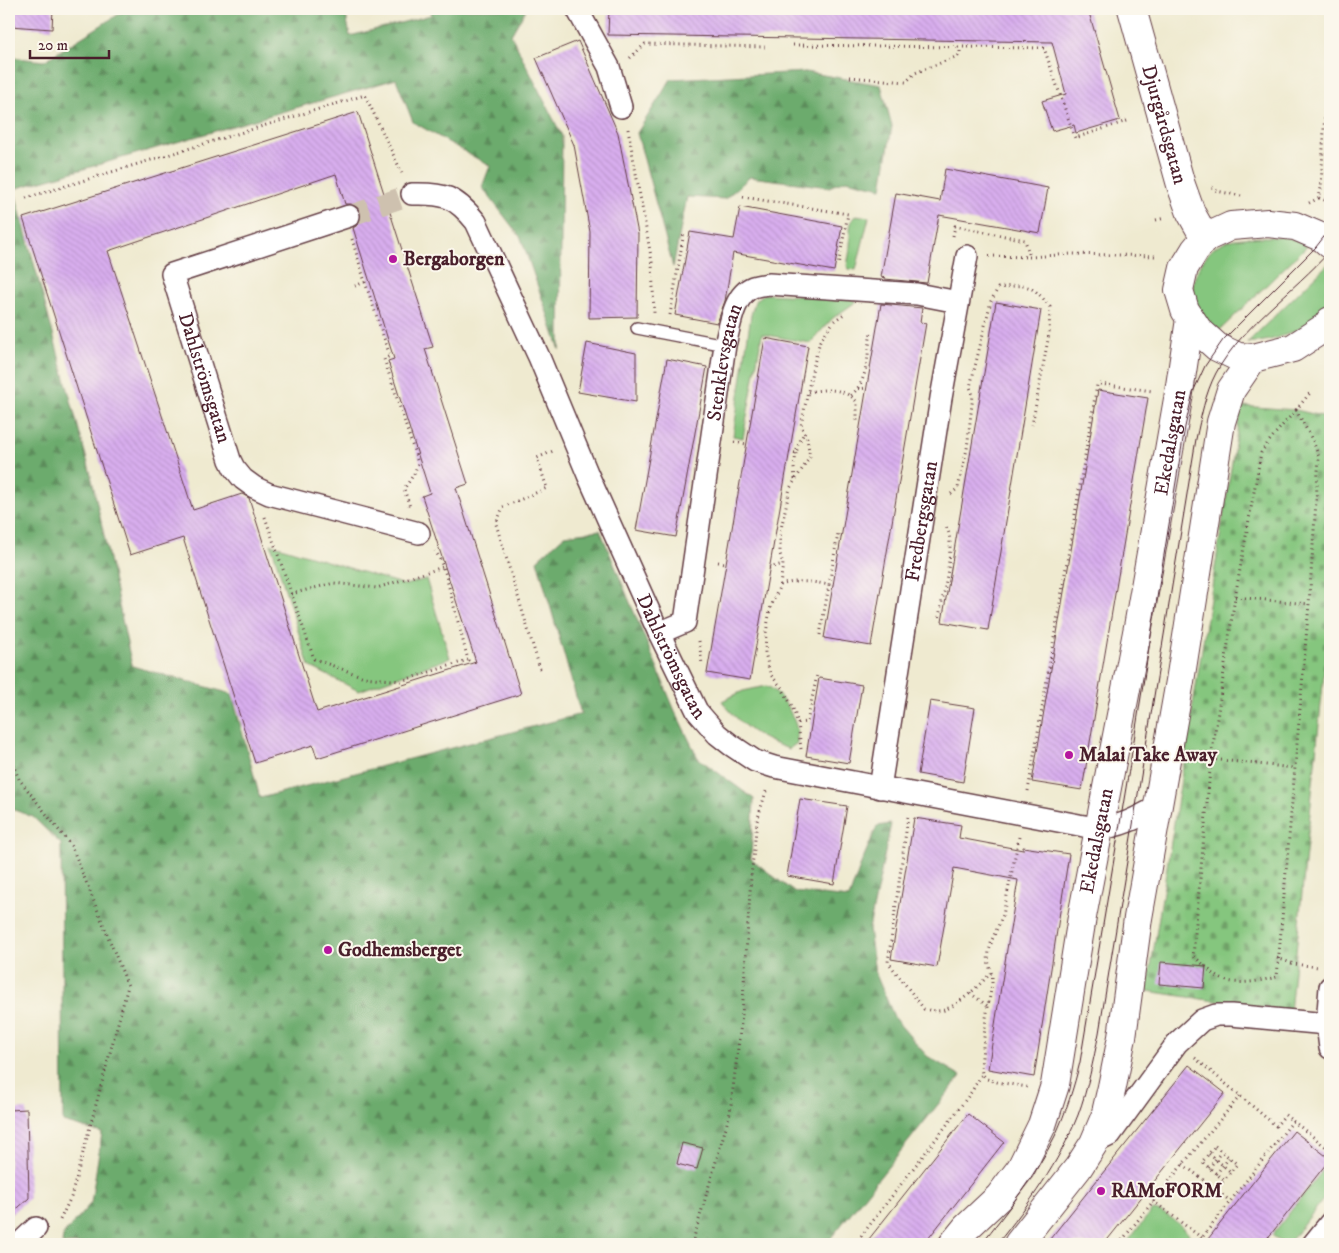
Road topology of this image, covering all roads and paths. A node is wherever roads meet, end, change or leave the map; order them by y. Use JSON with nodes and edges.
{"nodes":[{"id":1,"x":577,"y":9,"type":"edge"},
{"id":2,"x":1132,"y":9,"type":"edge"},
{"id":3,"x":906,"y":40,"type":"dead end"},
{"id":4,"x":1330,"y":40,"type":"edge"},
{"id":5,"x":793,"y":44,"type":"dead end"},
{"id":6,"x":906,"y":45,"type":"junction"},
{"id":7,"x":956,"y":46,"type":"junction"},
{"id":8,"x":765,"y":47,"type":"dead end"},
{"id":9,"x":610,"y":68,"type":"junction"},
{"id":10,"x":850,"y":77,"type":"dead end"},
{"id":11,"x":624,"y":116,"type":"joint"},
{"id":12,"x":1130,"y":120,"type":"dead end"},
{"id":13,"x":1209,"y":186,"type":"dead end"},
{"id":14,"x":412,"y":194,"type":"joint"},
{"id":15,"x":1244,"y":196,"type":"dead end"},
{"id":16,"x":743,"y":197,"type":"dead end"},
{"id":17,"x":26,"y":198,"type":"dead end"},
{"id":18,"x":1319,"y":198,"type":"junction"},
{"id":19,"x":1330,"y":202,"type":"edge"},
{"id":20,"x":1304,"y":204,"type":"dead end"},
{"id":21,"x":349,"y":223,"type":"joint"},
{"id":22,"x":684,"y":232,"type":"dead end"},
{"id":23,"x":1205,"y":238,"type":"junction"},
{"id":24,"x":1330,"y":244,"type":"edge"},
{"id":25,"x":967,"y":256,"type":"joint"},
{"id":26,"x":1158,"y":256,"type":"dead end"},
{"id":27,"x":365,"y":282,"type":"junction"},
{"id":28,"x":355,"y":286,"type":"dead end"},
{"id":29,"x":834,"y":289,"type":"junction"},
{"id":30,"x":958,"y":302,"type":"junction"},
{"id":31,"x":849,"y":310,"type":"dead end"},
{"id":32,"x":1190,"y":319,"type":"junction"},
{"id":33,"x":1329,"y":325,"type":"edge"},
{"id":34,"x":637,"y":328,"type":"dead end"},
{"id":35,"x":661,"y":332,"type":"junction"},
{"id":36,"x":871,"y":332,"type":"dead end"},
{"id":37,"x":725,"y":346,"type":"junction"},
{"id":38,"x":1253,"y":358,"type":"junction"},
{"id":39,"x":867,"y":388,"type":"dead end"},
{"id":40,"x":858,"y":389,"type":"junction"},
{"id":41,"x":808,"y":392,"type":"junction"},
{"id":42,"x":1154,"y":392,"type":"dead end"},
{"id":43,"x":1310,"y":393,"type":"dead end"},
{"id":44,"x":851,"y":395,"type":"junction"},
{"id":45,"x":1296,"y":410,"type":"junction"},
{"id":46,"x":857,"y":422,"type":"dead end"},
{"id":47,"x":1032,"y":425,"type":"dead end"},
{"id":48,"x":805,"y":432,"type":"junction"},
{"id":49,"x":729,"y":441,"type":"dead end"},
{"id":50,"x":574,"y":442,"type":"junction"},
{"id":51,"x":747,"y":444,"type":"dead end"},
{"id":52,"x":789,"y":452,"type":"dead end"},
{"id":53,"x":796,"y":453,"type":"junction"},
{"id":54,"x":795,"y":480,"type":"junction"},
{"id":55,"x":259,"y":489,"type":"junction"},
{"id":56,"x":948,"y":496,"type":"dead end"},
{"id":57,"x":942,"y":522,"type":"dead end"},
{"id":58,"x":419,"y":533,"type":"junction"},
{"id":59,"x":838,"y":534,"type":"dead end"},
{"id":60,"x":782,"y":564,"type":"junction"},
{"id":61,"x":443,"y":567,"type":"junction"},
{"id":62,"x":769,"y":568,"type":"dead end"},
{"id":63,"x":829,"y":584,"type":"junction"},
{"id":64,"x":780,"y":585,"type":"junction"},
{"id":65,"x":292,"y":594,"type":"junction"},
{"id":66,"x":1235,"y":597,"type":"junction"},
{"id":67,"x":1309,"y":604,"type":"junction"},
{"id":68,"x":939,"y":617,"type":"dead end"},
{"id":69,"x":659,"y":633,"type":"junction"},
{"id":70,"x":698,"y":633,"type":"dead end"},
{"id":71,"x":820,"y":635,"type":"dead end"},
{"id":72,"x":540,"y":669,"type":"dead end"},
{"id":73,"x":703,"y":669,"type":"dead end"},
{"id":74,"x":817,"y":675,"type":"dead end"},
{"id":75,"x":798,"y":723,"type":"junction"},
{"id":76,"x":9,"y":755,"type":"edge"},
{"id":77,"x":801,"y":757,"type":"dead end"},
{"id":78,"x":1211,"y":759,"type":"junction"},
{"id":79,"x":774,"y":767,"type":"junction"},
{"id":80,"x":1294,"y":768,"type":"junction"},
{"id":81,"x":880,"y":788,"type":"junction"},
{"id":82,"x":1034,"y":794,"type":"dead end"},
{"id":83,"x":1157,"y":807,"type":"junction"},
{"id":84,"x":909,"y":814,"type":"dead end"},
{"id":85,"x":1099,"y":828,"type":"junction"},
{"id":86,"x":1020,"y":834,"type":"dead end"},
{"id":87,"x":1277,"y":958,"type":"junction"},
{"id":88,"x":1321,"y":967,"type":"dead end"},
{"id":89,"x":991,"y":973,"type":"junction"},
{"id":90,"x":1330,"y":987,"type":"edge"},
{"id":91,"x":970,"y":993,"type":"junction"},
{"id":92,"x":988,"y":1007,"type":"junction"},
{"id":93,"x":1327,"y":1024,"type":"junction"},
{"id":94,"x":1177,"y":1043,"type":"junction"},
{"id":95,"x":1330,"y":1048,"type":"edge"},
{"id":96,"x":982,"y":1074,"type":"junction"},
{"id":97,"x":1035,"y":1088,"type":"dead end"},
{"id":98,"x":1240,"y":1096,"type":"junction"},
{"id":99,"x":1293,"y":1121,"type":"junction"},
{"id":100,"x":1094,"y":1143,"type":"junction"},
{"id":101,"x":1330,"y":1150,"type":"edge"},
{"id":102,"x":1222,"y":1152,"type":"junction"},
{"id":103,"x":1208,"y":1154,"type":"junction"},
{"id":104,"x":1229,"y":1158,"type":"junction"},
{"id":105,"x":1215,"y":1160,"type":"junction"},
{"id":106,"x":1183,"y":1164,"type":"junction"},
{"id":107,"x":1223,"y":1166,"type":"junction"},
{"id":108,"x":1208,"y":1168,"type":"junction"},
{"id":109,"x":1230,"y":1172,"type":"junction"},
{"id":110,"x":1216,"y":1174,"type":"junction"},
{"id":111,"x":1224,"y":1180,"type":"junction"},
{"id":112,"x":1216,"y":1190,"type":"junction"},
{"id":113,"x":1230,"y":1200,"type":"junction"},
{"id":114,"x":1153,"y":1201,"type":"junction"},
{"id":115,"x":1330,"y":1223,"type":"edge"},
{"id":116,"x":36,"y":1228,"type":"joint"},
{"id":117,"x":1268,"y":1237,"type":"dead end"},
{"id":118,"x":1202,"y":1238,"type":"junction"},
{"id":119,"x":19,"y":1244,"type":"edge"},
{"id":120,"x":692,"y":1244,"type":"edge"},
{"id":121,"x":855,"y":1244,"type":"edge"},
{"id":122,"x":953,"y":1244,"type":"edge"},
{"id":123,"x":1018,"y":1244,"type":"edge"},
{"id":124,"x":1119,"y":1244,"type":"edge"},
{"id":125,"x":1197,"y":1244,"type":"edge"},
{"id":126,"x":1277,"y":1244,"type":"edge"},
{"id":127,"x":1313,"y":1244,"type":"edge"}],
"edges":[{"from":1,"to":9,"type":"street"},
{"from":2,"to":23,"type":"street","name":"Djurgårdsgatan"},
{"from":3,"to":6,"type":"path"},
{"from":4,"to":18,"type":"path"},
{"from":5,"to":6,"type":"path"},
{"from":6,"to":7,"type":"path"},
{"from":7,"to":10,"type":"path"},
{"from":7,"to":12,"type":"path"},
{"from":8,"to":9,"type":"path"},
{"from":9,"to":11,"type":"street"},
{"from":11,"to":35,"type":"path"},
{"from":13,"to":15,"type":"path"},
{"from":14,"to":17,"type":"path"},
{"from":14,"to":50,"type":"street","name":"Dahlströmsgatan"},
{"from":16,"to":29,"type":"path"},
{"from":18,"to":19,"type":"path"},
{"from":18,"to":20,"type":"path"},
{"from":21,"to":27,"type":"path"},
{"from":21,"to":55,"type":"street","name":"Dahlströmsgatan"},
{"from":22,"to":35,"type":"path"},
{"from":23,"to":24,"type":"street"},
{"from":23,"to":32,"type":"street"},
{"from":25,"to":26,"type":"path"},
{"from":25,"to":30,"type":"street","name":"Fredbergsgatan"},
{"from":27,"to":28,"type":"path"},
{"from":27,"to":58,"type":"path"},
{"from":29,"to":30,"type":"street","name":"Stenklevsgatan"},
{"from":29,"to":37,"type":"street","name":"Stenklevsgatan"},
{"from":30,"to":81,"type":"street","name":"Fredbergsgatan"},
{"from":31,"to":41,"type":"path"},
{"from":32,"to":38,"type":"street"},
{"from":32,"to":85,"type":"street","name":"Ekedalsgatan"},
{"from":33,"to":38,"type":"street"},
{"from":34,"to":35,"type":"lane"},
{"from":35,"to":37,"type":"lane"},
{"from":36,"to":40,"type":"path"},
{"from":37,"to":69,"type":"street","name":"Stenklevsgatan"},
{"from":38,"to":83,"type":"street"},
{"from":39,"to":40,"type":"path"},
{"from":40,"to":44,"type":"path"},
{"from":41,"to":44,"type":"path"},
{"from":41,"to":48,"type":"path"},
{"from":42,"to":82,"type":"path"},
{"from":43,"to":45,"type":"path"},
{"from":44,"to":46,"type":"path"},
{"from":45,"to":66,"type":"path"},
{"from":45,"to":67,"type":"path"},
{"from":47,"to":56,"type":"path"},
{"from":48,"to":53,"type":"path"},
{"from":48,"to":54,"type":"path"},
{"from":49,"to":51,"type":"path"},
{"from":50,"to":69,"type":"street","name":"Dahlströmsgatan"},
{"from":50,"to":72,"type":"path"},
{"from":52,"to":53,"type":"path"},
{"from":53,"to":54,"type":"path"},
{"from":54,"to":60,"type":"path"},
{"from":55,"to":58,"type":"street","name":"Dahlströmsgatan"},
{"from":55,"to":65,"type":"path"},
{"from":57,"to":68,"type":"path"},
{"from":58,"to":61,"type":"path"},
{"from":59,"to":63,"type":"path"},
{"from":60,"to":62,"type":"path"},
{"from":60,"to":64,"type":"path"},
{"from":61,"to":65,"type":"path"},
{"from":61,"to":65,"type":"path"},
{"from":63,"to":64,"type":"path"},
{"from":63,"to":71,"type":"path"},
{"from":64,"to":75,"type":"path"},
{"from":66,"to":67,"type":"path"},
{"from":66,"to":78,"type":"path"},
{"from":67,"to":80,"type":"path"},
{"from":69,"to":79,"type":"street","name":"Dahlströmsgatan"},
{"from":70,"to":73,"type":"path"},
{"from":74,"to":75,"type":"path"},
{"from":75,"to":77,"type":"path"},
{"from":76,"to":116,"type":"path"},
{"from":78,"to":80,"type":"path"},
{"from":78,"to":87,"type":"path"},
{"from":79,"to":81,"type":"street","name":"Dahlströmsgatan"},
{"from":79,"to":120,"type":"path"},
{"from":80,"to":87,"type":"path"},
{"from":81,"to":85,"type":"street","name":"Dahlströmsgatan"},
{"from":83,"to":85,"type":"street","name":"Dahlströmsgatan"},
{"from":83,"to":100,"type":"street"},
{"from":84,"to":91,"type":"path"},
{"from":85,"to":122,"type":"street","name":"Ekedalsgatan"},
{"from":86,"to":89,"type":"path"},
{"from":87,"to":88,"type":"path"},
{"from":89,"to":91,"type":"path"},
{"from":89,"to":92,"type":"path"},
{"from":90,"to":93,"type":"street"},
{"from":91,"to":92,"type":"path"},
{"from":92,"to":96,"type":"path"},
{"from":93,"to":94,"type":"street"},
{"from":93,"to":95,"type":"street"},
{"from":94,"to":98,"type":"path"},
{"from":94,"to":100,"type":"street"},
{"from":96,"to":97,"type":"path"},
{"from":96,"to":121,"type":"path"},
{"from":98,"to":99,"type":"path"},
{"from":98,"to":106,"type":"path"},
{"from":99,"to":101,"type":"path"},
{"from":99,"to":113,"type":"path"},
{"from":100,"to":123,"type":"street"},
{"from":102,"to":103,"type":"path"},
{"from":102,"to":104,"type":"path"},
{"from":102,"to":105,"type":"path"},
{"from":103,"to":105,"type":"path"},
{"from":103,"to":108,"type":"path"},
{"from":104,"to":107,"type":"path"},
{"from":104,"to":109,"type":"path"},
{"from":105,"to":107,"type":"path"},
{"from":105,"to":108,"type":"path"},
{"from":106,"to":112,"type":"path"},
{"from":106,"to":114,"type":"path"},
{"from":107,"to":109,"type":"path"},
{"from":107,"to":110,"type":"path"},
{"from":108,"to":110,"type":"path"},
{"from":109,"to":111,"type":"path"},
{"from":110,"to":111,"type":"path"},
{"from":111,"to":112,"type":"path"},
{"from":112,"to":113,"type":"path"},
{"from":113,"to":118,"type":"path"},
{"from":114,"to":118,"type":"path"},
{"from":114,"to":124,"type":"path"},
{"from":115,"to":127,"type":"street"},
{"from":116,"to":119,"type":"street"},
{"from":117,"to":126,"type":"path"},
{"from":118,"to":125,"type":"path"}]}
